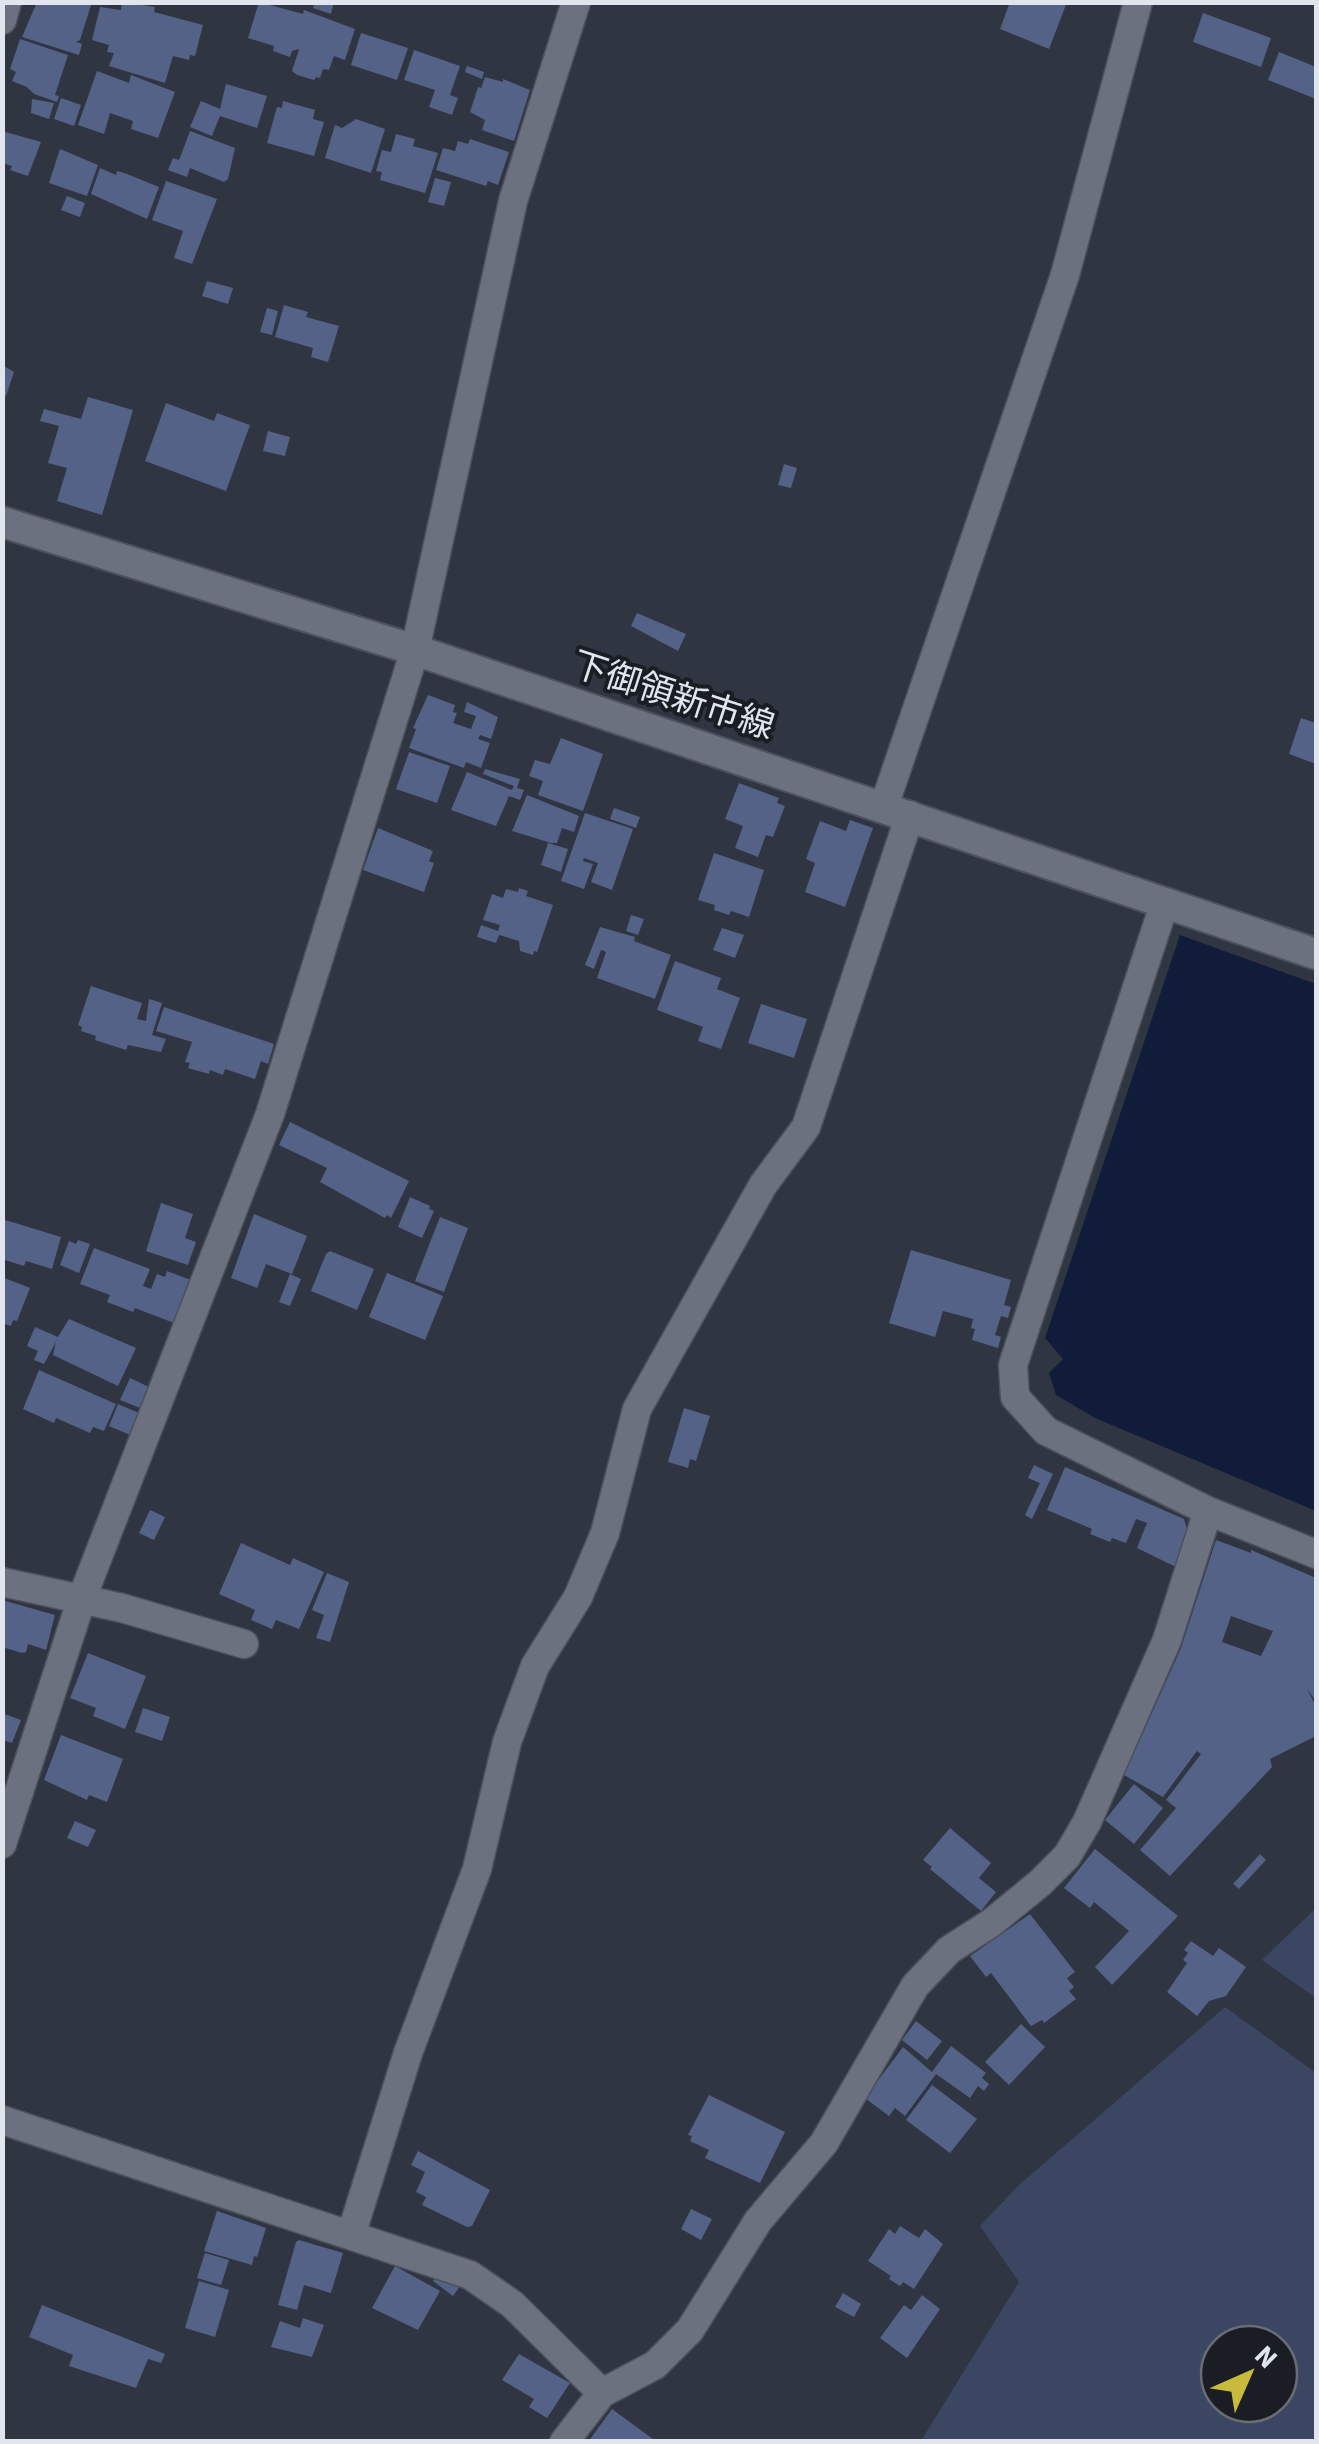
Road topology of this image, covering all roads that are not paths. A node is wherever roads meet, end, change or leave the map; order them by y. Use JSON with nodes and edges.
{"nodes":[{"id":1,"x":8,"y":2,"type":"edge"},
{"id":2,"x":576,"y":2,"type":"edge"},
{"id":3,"x":1138,"y":2,"type":"edge"},
{"id":4,"x":2,"y":20,"type":"edge"},
{"id":5,"x":2,"y":522,"type":"edge"},
{"id":6,"x":415,"y":650,"type":"junction"},
{"id":7,"x":897,"y":810,"type":"junction"},
{"id":8,"x":1165,"y":902,"type":"junction"},
{"id":9,"x":1316,"y":954,"type":"edge"},
{"id":10,"x":1208,"y":1510,"type":"junction"},
{"id":11,"x":1316,"y":1554,"type":"edge"},
{"id":12,"x":2,"y":1582,"type":"edge"},
{"id":13,"x":82,"y":1598,"type":"junction"},
{"id":14,"x":244,"y":1644,"type":"dead end"},
{"id":15,"x":2,"y":1844,"type":"edge"},
{"id":16,"x":2,"y":2120,"type":"edge"},
{"id":17,"x":351,"y":2236,"type":"junction"},
{"id":18,"x":602,"y":2392,"type":"junction"},
{"id":19,"x":564,"y":2442,"type":"edge"}],
"edges":[{"from":1,"to":4,"type":"street"},
{"from":2,"to":6,"type":"street"},
{"from":3,"to":7,"type":"street"},
{"from":5,"to":6,"type":"main road","name":"下御領新市線"},
{"from":6,"to":7,"type":"main road","name":"下御領新市線"},
{"from":6,"to":13,"type":"street"},
{"from":7,"to":8,"type":"main road","name":"下御領新市線"},
{"from":7,"to":17,"type":"street"},
{"from":8,"to":9,"type":"main road","name":"下御領新市線"},
{"from":8,"to":10,"type":"street"},
{"from":10,"to":11,"type":"street"},
{"from":10,"to":18,"type":"street"},
{"from":12,"to":13,"type":"street"},
{"from":13,"to":14,"type":"street"},
{"from":13,"to":15,"type":"street"},
{"from":16,"to":17,"type":"street"},
{"from":17,"to":18,"type":"street"},
{"from":18,"to":19,"type":"street"}]}
